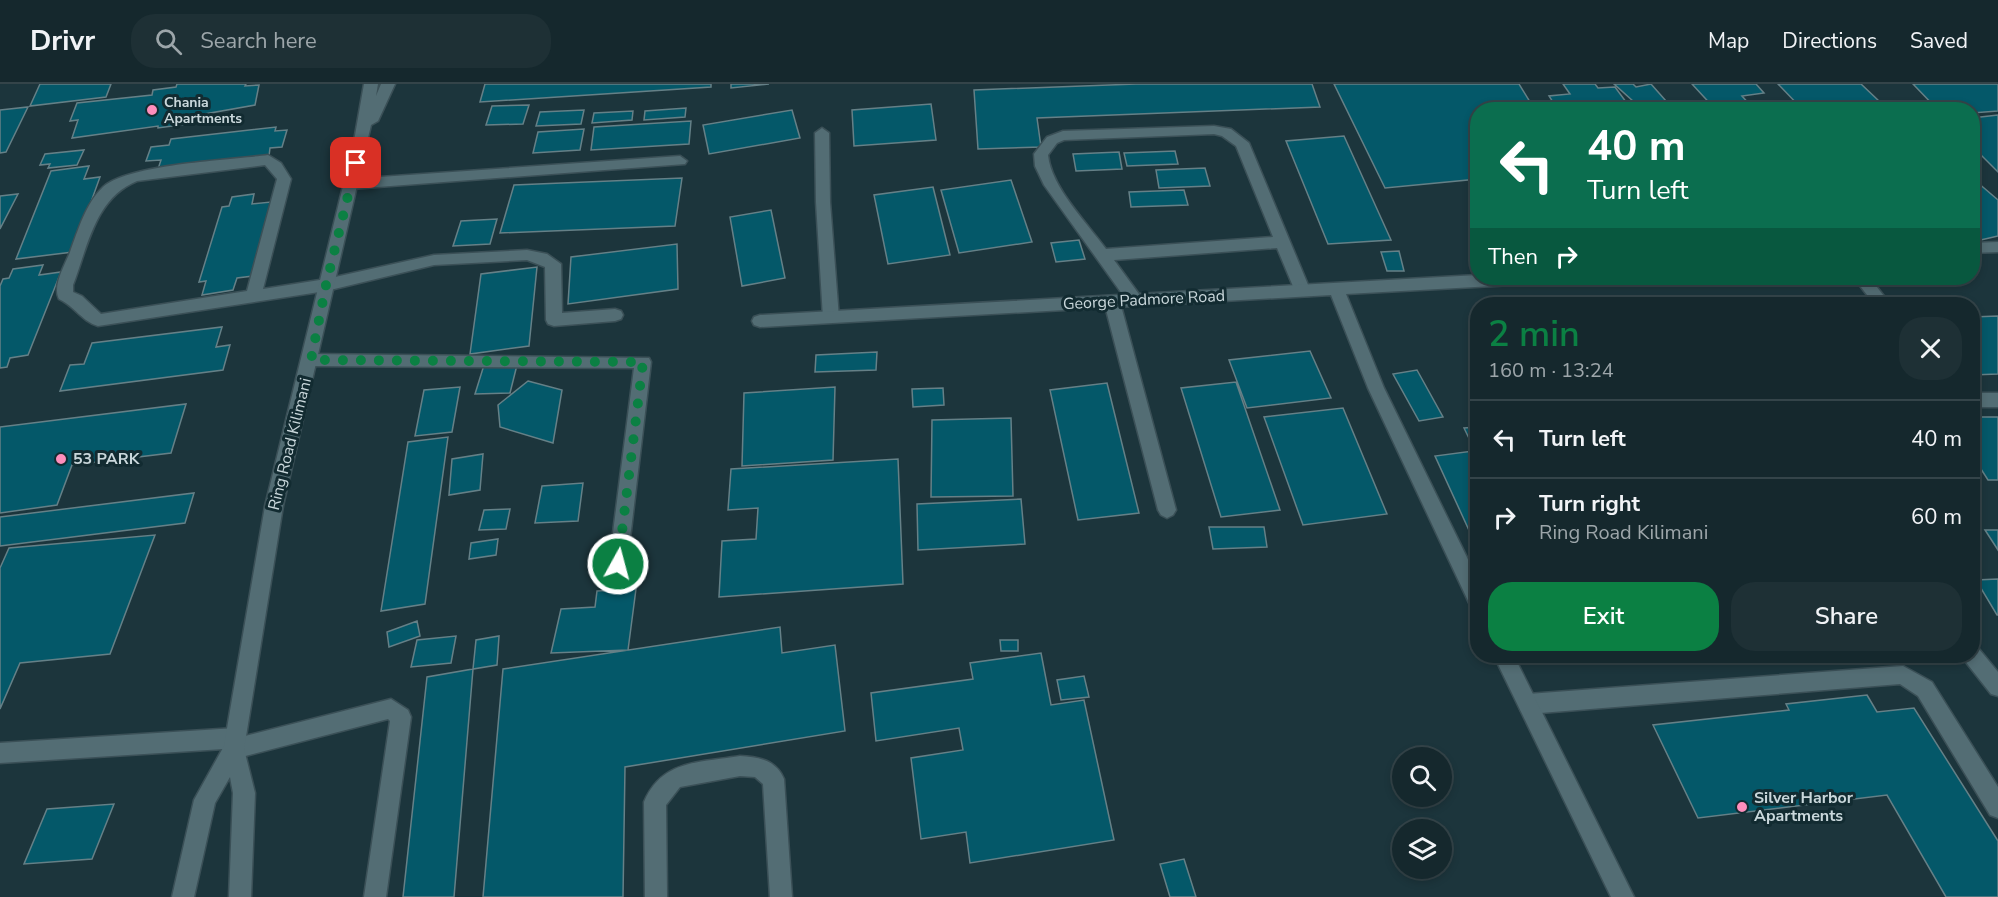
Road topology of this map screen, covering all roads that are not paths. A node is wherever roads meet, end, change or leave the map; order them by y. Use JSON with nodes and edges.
{"nodes":[{"id":1,"x":371,"y":84,"type":"edge"},
{"id":2,"x":388,"y":84,"type":"edge"},
{"id":3,"x":822,"y":133,"type":"dead end"},
{"id":4,"x":361,"y":141,"type":"junction"},
{"id":5,"x":680,"y":161,"type":"dead end"},
{"id":6,"x":351,"y":184,"type":"junction"},
{"id":7,"x":1283,"y":242,"type":"junction"},
{"id":8,"x":1998,"y":247,"type":"edge"},
{"id":9,"x":1980,"y":248,"type":"edge"},
{"id":10,"x":1103,"y":255,"type":"junction"},
{"id":11,"x":1470,"y":282,"type":"edge"},
{"id":12,"x":326,"y":285,"type":"junction"},
{"id":13,"x":1867,"y":285,"type":"edge"},
{"id":14,"x":1337,"y":290,"type":"junction"},
{"id":15,"x":1304,"y":292,"type":"junction"},
{"id":16,"x":253,"y":297,"type":"junction"},
{"id":17,"x":1877,"y":297,"type":"edge"},
{"id":18,"x":1136,"y":301,"type":"junction"},
{"id":19,"x":1112,"y":302,"type":"junction"},
{"id":20,"x":615,"y":315,"type":"dead end"},
{"id":21,"x":831,"y":318,"type":"junction"},
{"id":22,"x":760,"y":321,"type":"dead end"},
{"id":23,"x":311,"y":360,"type":"junction"},
{"id":24,"x":1980,"y":400,"type":"edge"},
{"id":25,"x":1998,"y":400,"type":"edge"},
{"id":26,"x":1167,"y":510,"type":"dead end"},
{"id":27,"x":618,"y":564,"type":"dead end"},
{"id":28,"x":1470,"y":584,"type":"edge"},
{"id":29,"x":1508,"y":663,"type":"edge"},
{"id":30,"x":1978,"y":663,"type":"edge"},
{"id":31,"x":1998,"y":687,"type":"edge"},
{"id":32,"x":1528,"y":704,"type":"junction"},
{"id":33,"x":235,"y":744,"type":"junction"},
{"id":34,"x":0,"y":753,"type":"edge"},
{"id":35,"x":1998,"y":807,"type":"edge"},
{"id":36,"x":183,"y":897,"type":"edge"},
{"id":37,"x":240,"y":897,"type":"edge"},
{"id":38,"x":375,"y":897,"type":"edge"},
{"id":39,"x":656,"y":897,"type":"edge"},
{"id":40,"x":781,"y":897,"type":"edge"},
{"id":41,"x":1623,"y":897,"type":"edge"}],
"edges":[{"from":1,"to":4,"type":"street","name":"Ring Road Kilimani"},
{"from":2,"to":4,"type":"street","name":"Ring Road Kilimani"},
{"from":3,"to":21,"type":"street"},
{"from":4,"to":6,"type":"street","name":"Ring Road Kilimani"},
{"from":5,"to":6,"type":"street"},
{"from":6,"to":12,"type":"street","name":"Ring Road Kilimani"},
{"from":7,"to":10,"type":"street"},
{"from":7,"to":10,"type":"street"},
{"from":7,"to":15,"type":"street"},
{"from":8,"to":9,"type":"street"},
{"from":10,"to":18,"type":"street"},
{"from":11,"to":14,"type":"street","name":"George Padmore Road"},
{"from":12,"to":16,"type":"street"},
{"from":12,"to":20,"type":"street"},
{"from":12,"to":23,"type":"street","name":"Ring Road Kilimani"},
{"from":13,"to":17,"type":"street"},
{"from":14,"to":15,"type":"street","name":"George Padmore Road"},
{"from":14,"to":28,"type":"street"},
{"from":15,"to":18,"type":"street","name":"George Padmore Road"},
{"from":16,"to":16,"type":"street"},
{"from":18,"to":19,"type":"street","name":"George Padmore Road"},
{"from":19,"to":21,"type":"street","name":"George Padmore Road"},
{"from":19,"to":26,"type":"street"},
{"from":21,"to":22,"type":"street","name":"George Padmore Road"},
{"from":23,"to":27,"type":"street"},
{"from":23,"to":33,"type":"street","name":"Ring Road Kilimani"},
{"from":24,"to":25,"type":"street"},
{"from":29,"to":32,"type":"street"},
{"from":30,"to":31,"type":"street"},
{"from":32,"to":35,"type":"street"},
{"from":32,"to":41,"type":"street"},
{"from":33,"to":34,"type":"street"},
{"from":33,"to":36,"type":"street","name":"Ring Road Kilimani"},
{"from":33,"to":37,"type":"street","name":"Ring Road Kilimani"},
{"from":33,"to":38,"type":"street"},
{"from":39,"to":40,"type":"street"}]}
